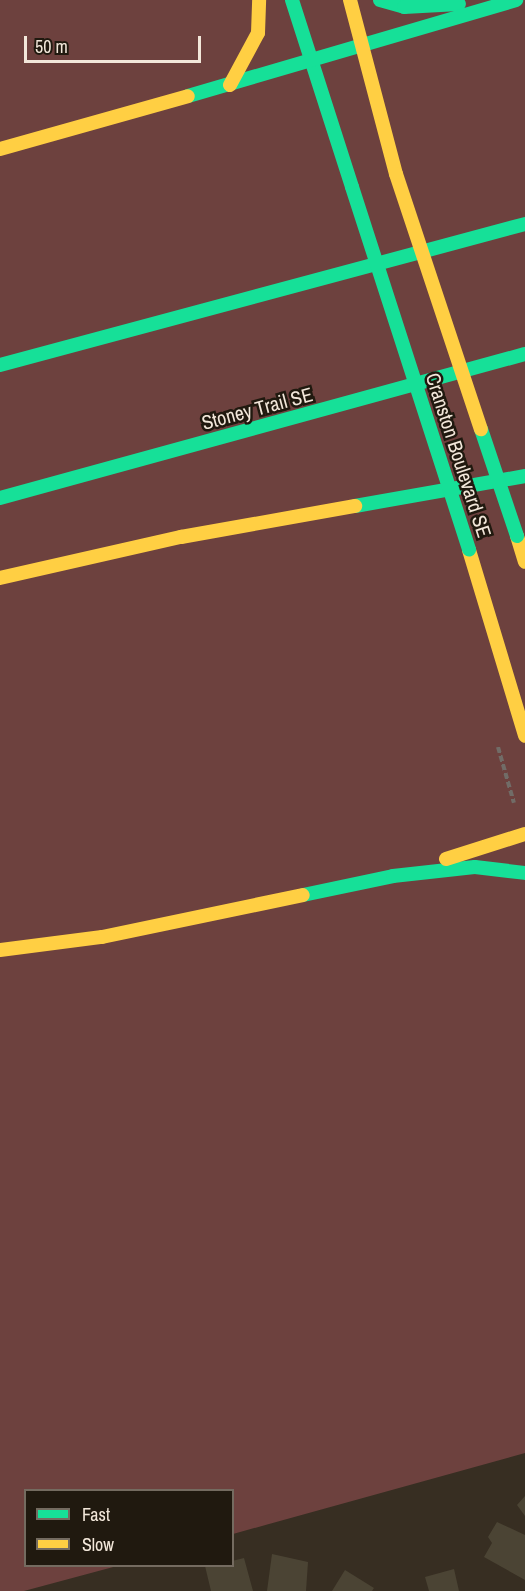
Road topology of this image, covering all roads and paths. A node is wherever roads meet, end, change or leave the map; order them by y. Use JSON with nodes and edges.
{"nodes":[{"id":1,"x":259,"y":0,"type":"edge"},
{"id":2,"x":292,"y":0,"type":"edge"},
{"id":3,"x":350,"y":0,"type":"edge"},
{"id":4,"x":380,"y":0,"type":"edge"},
{"id":5,"x":488,"y":0,"type":"edge"},
{"id":6,"x":516,"y":0,"type":"edge"},
{"id":7,"x":364,"y":47,"type":"junction"},
{"id":8,"x":314,"y":62,"type":"junction"},
{"id":9,"x":230,"y":85,"type":"junction"},
{"id":10,"x":0,"y":148,"type":"edge"},
{"id":11,"x":525,"y":224,"type":"edge"},
{"id":12,"x":525,"y":354,"type":"edge"},
{"id":13,"x":0,"y":365,"type":"edge"},
{"id":14,"x":525,"y":476,"type":"edge"},
{"id":15,"x":0,"y":498,"type":"edge"},
{"id":16,"x":525,"y":562,"type":"edge"},
{"id":17,"x":0,"y":578,"type":"edge"},
{"id":18,"x":525,"y":736,"type":"edge"},
{"id":19,"x":525,"y":834,"type":"edge"},
{"id":20,"x":525,"y":873,"type":"edge"},
{"id":21,"x":393,"y":876,"type":"junction"},
{"id":22,"x":0,"y":950,"type":"edge"}],
"edges":[{"from":1,"to":9,"type":"main road"},
{"from":2,"to":8,"type":"main road","name":"Cranston Boulevard SE"},
{"from":3,"to":7,"type":"main road","name":"Cranston Boulevard SE"},
{"from":4,"to":5,"type":"main road"},
{"from":6,"to":7,"type":"main road"},
{"from":7,"to":8,"type":"main road"},
{"from":7,"to":16,"type":"main road","name":"Cranston Boulevard SE","bridge":true},
{"from":8,"to":9,"type":"main road"},
{"from":8,"to":18,"type":"main road","name":"Cranston Boulevard SE","bridge":true},
{"from":9,"to":10,"type":"main road"},
{"from":11,"to":13,"type":"main road"},
{"from":12,"to":15,"type":"main road","name":"Stoney Trail SE"},
{"from":14,"to":17,"type":"main road"},
{"from":19,"to":21,"type":"main road"},
{"from":20,"to":21,"type":"main road"},
{"from":21,"to":22,"type":"main road"}]}
